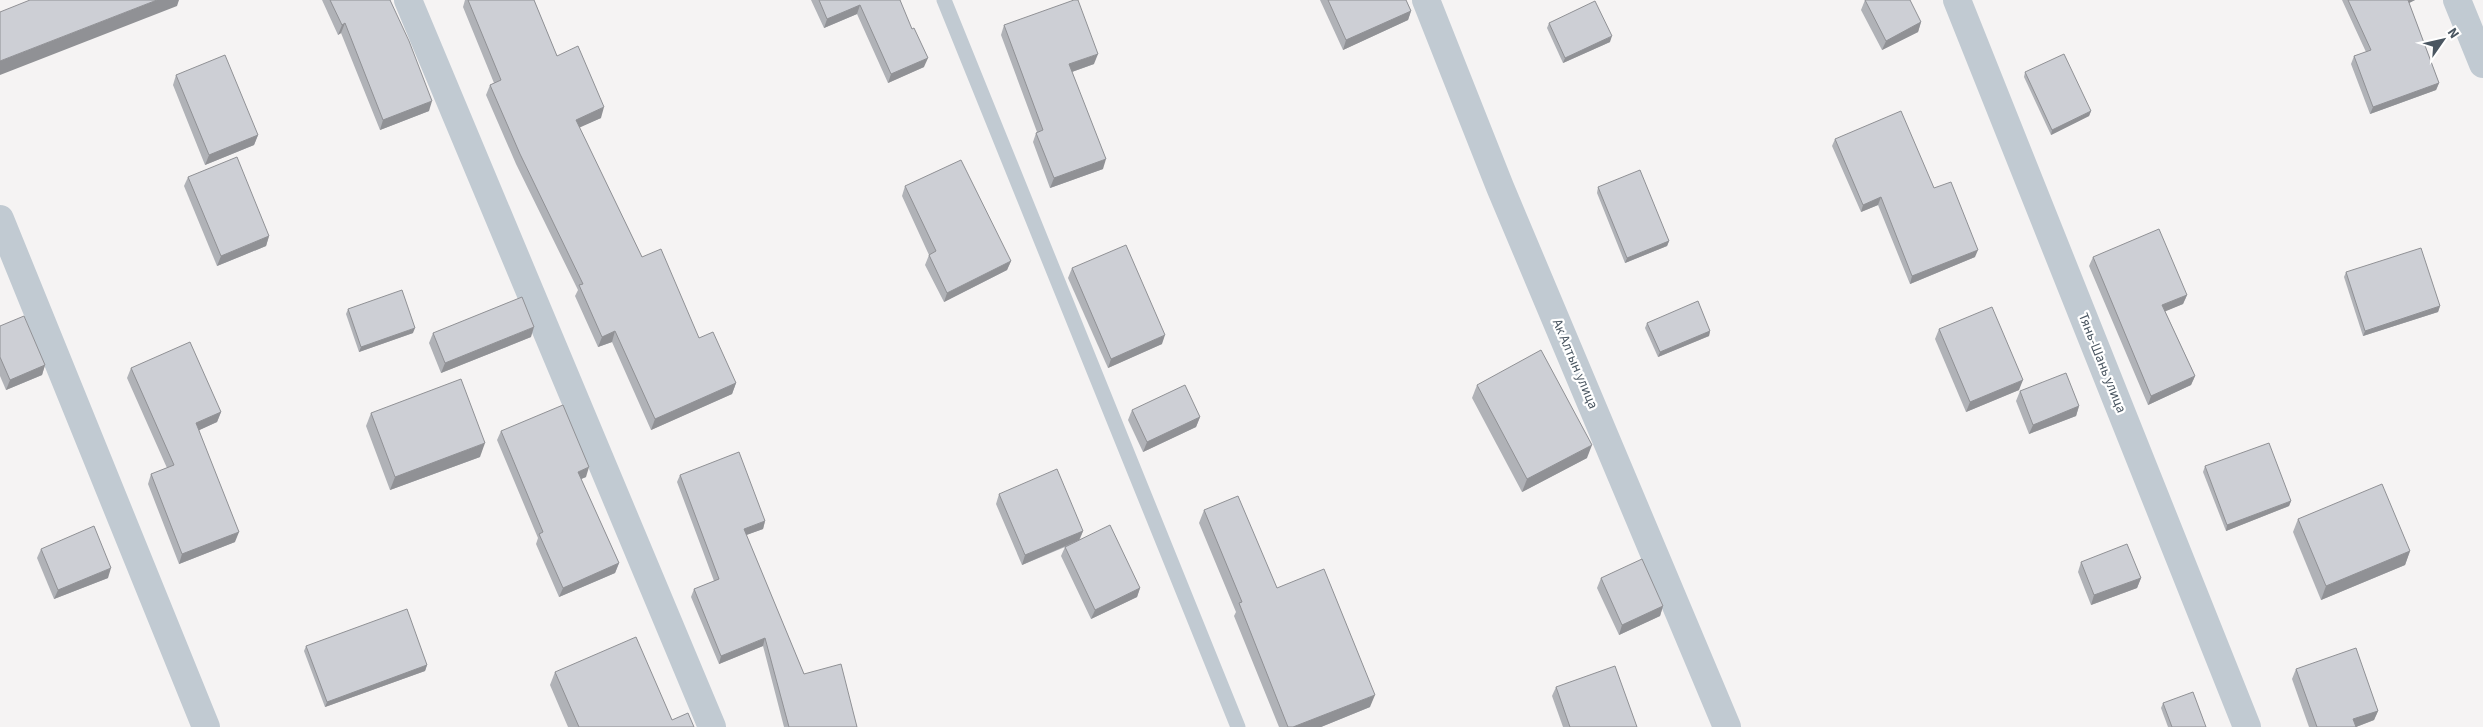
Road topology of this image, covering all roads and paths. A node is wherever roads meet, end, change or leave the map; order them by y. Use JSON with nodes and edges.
{"nodes":[{"id":1,"x":408,"y":0,"type":"edge"},
{"id":2,"x":944,"y":0,"type":"edge"},
{"id":3,"x":1426,"y":0,"type":"edge"},
{"id":4,"x":1957,"y":0,"type":"edge"},
{"id":5,"x":2457,"y":0,"type":"edge"},
{"id":6,"x":2483,"y":64,"type":"edge"},
{"id":7,"x":0,"y":219,"type":"edge"},
{"id":8,"x":206,"y":727,"type":"edge"},
{"id":9,"x":712,"y":727,"type":"edge"},
{"id":10,"x":1238,"y":727,"type":"edge"},
{"id":11,"x":1727,"y":727,"type":"edge"},
{"id":12,"x":2247,"y":727,"type":"edge"}],
"edges":[{"from":1,"to":9,"type":"street"},
{"from":2,"to":10,"type":"lane"},
{"from":3,"to":11,"type":"street","name":"Ак Алтын улица"},
{"from":4,"to":12,"type":"street","name":"Тянь-Шань улица"},
{"from":5,"to":6,"type":"street"},
{"from":7,"to":8,"type":"street"}]}
